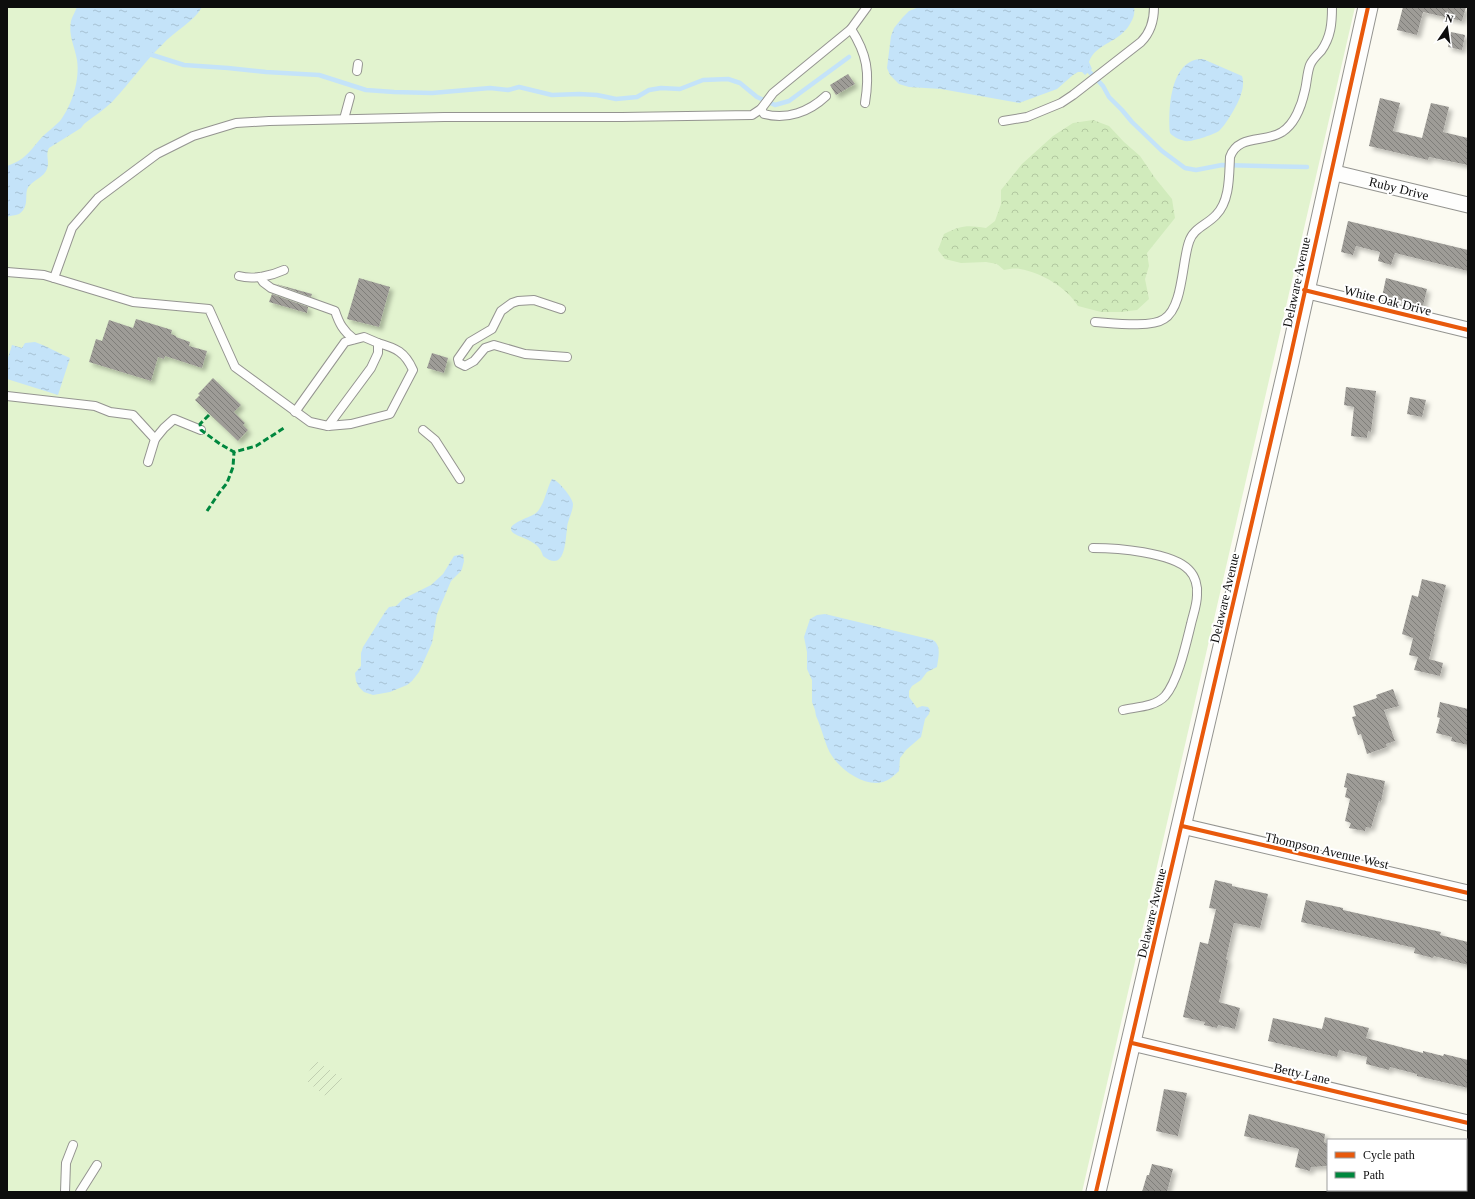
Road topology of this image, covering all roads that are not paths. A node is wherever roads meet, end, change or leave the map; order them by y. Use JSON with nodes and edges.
{"nodes":[{"id":1,"x":867,"y":7,"type":"edge"},
{"id":2,"x":1154,"y":7,"type":"edge"},
{"id":3,"x":1332,"y":7,"type":"edge"},
{"id":4,"x":1368,"y":7,"type":"edge"},
{"id":5,"x":851,"y":29,"type":"junction"},
{"id":6,"x":826,"y":96,"type":"dead end"},
{"id":7,"x":350,"y":97,"type":"dead end"},
{"id":8,"x":865,"y":103,"type":"dead end"},
{"id":9,"x":761,"y":109,"type":"junction"},
{"id":10,"x":344,"y":119,"type":"junction"},
{"id":11,"x":1003,"y":121,"type":"dead end"},
{"id":12,"x":1330,"y":172,"type":"junction"},
{"id":13,"x":1468,"y":205,"type":"edge"},
{"id":14,"x":284,"y":270,"type":"dead end"},
{"id":15,"x":7,"y":272,"type":"edge"},
{"id":16,"x":239,"y":276,"type":"dead end"},
{"id":17,"x":260,"y":277,"type":"junction"},
{"id":18,"x":54,"y":278,"type":"junction"},
{"id":19,"x":1304,"y":290,"type":"junction"},
{"id":20,"x":561,"y":309,"type":"dead end"},
{"id":21,"x":1095,"y":322,"type":"dead end"},
{"id":22,"x":492,"y":329,"type":"junction"},
{"id":23,"x":1468,"y":330,"type":"edge"},
{"id":24,"x":354,"y":339,"type":"junction"},
{"id":25,"x":378,"y":343,"type":"junction"},
{"id":26,"x":485,"y":348,"type":"junction"},
{"id":27,"x":567,"y":357,"type":"dead end"},
{"id":28,"x":7,"y":396,"type":"edge"},
{"id":29,"x":295,"y":412,"type":"junction"},
{"id":30,"x":328,"y":426,"type":"junction"},
{"id":31,"x":200,"y":430,"type":"dead end"},
{"id":32,"x":423,"y":430,"type":"dead end"},
{"id":33,"x":155,"y":439,"type":"junction"},
{"id":34,"x":148,"y":462,"type":"dead end"},
{"id":35,"x":460,"y":479,"type":"dead end"},
{"id":36,"x":1092,"y":548,"type":"dead end"},
{"id":37,"x":1123,"y":710,"type":"dead end"},
{"id":38,"x":1182,"y":826,"type":"junction"},
{"id":39,"x":1468,"y":894,"type":"edge"},
{"id":40,"x":1132,"y":1043,"type":"junction"},
{"id":41,"x":1468,"y":1123,"type":"edge"},
{"id":42,"x":73,"y":1145,"type":"dead end"},
{"id":43,"x":97,"y":1166,"type":"dead end"},
{"id":44,"x":65,"y":1192,"type":"edge"},
{"id":45,"x":80,"y":1192,"type":"edge"},
{"id":46,"x":1096,"y":1192,"type":"edge"}],
"edges":[{"from":1,"to":5,"type":"lane"},
{"from":2,"to":11,"type":"lane"},
{"from":3,"to":21,"type":"lane"},
{"from":4,"to":12,"type":"street","name":"Delaware Avenue"},
{"from":5,"to":8,"type":"lane"},
{"from":5,"to":9,"type":"lane"},
{"from":6,"to":9,"type":"lane"},
{"from":7,"to":10,"type":"lane"},
{"from":9,"to":10,"type":"lane"},
{"from":10,"to":18,"type":"lane"},
{"from":12,"to":13,"type":"street","name":"Ruby Drive"},
{"from":12,"to":19,"type":"street","name":"Delaware Avenue"},
{"from":14,"to":17,"type":"lane"},
{"from":15,"to":18,"type":"lane"},
{"from":16,"to":17,"type":"lane"},
{"from":17,"to":24,"type":"lane"},
{"from":18,"to":29,"type":"lane"},
{"from":19,"to":23,"type":"street","name":"White Oak Drive"},
{"from":19,"to":38,"type":"street","name":"Delaware Avenue"},
{"from":20,"to":22,"type":"lane"},
{"from":22,"to":26,"type":"lane"},
{"from":22,"to":26,"type":"lane"},
{"from":24,"to":25,"type":"lane"},
{"from":24,"to":29,"type":"lane"},
{"from":25,"to":30,"type":"lane"},
{"from":25,"to":30,"type":"lane"},
{"from":26,"to":27,"type":"lane"},
{"from":28,"to":33,"type":"lane"},
{"from":29,"to":30,"type":"lane"},
{"from":31,"to":33,"type":"lane"},
{"from":32,"to":35,"type":"lane"},
{"from":33,"to":34,"type":"lane"},
{"from":36,"to":37,"type":"lane"},
{"from":38,"to":39,"type":"street","name":"Thompson Avenue West"},
{"from":38,"to":40,"type":"street","name":"Delaware Avenue"},
{"from":40,"to":41,"type":"street","name":"Betty Lane"},
{"from":40,"to":46,"type":"street","name":"Delaware Avenue"},
{"from":42,"to":44,"type":"lane"},
{"from":43,"to":45,"type":"lane"}]}
